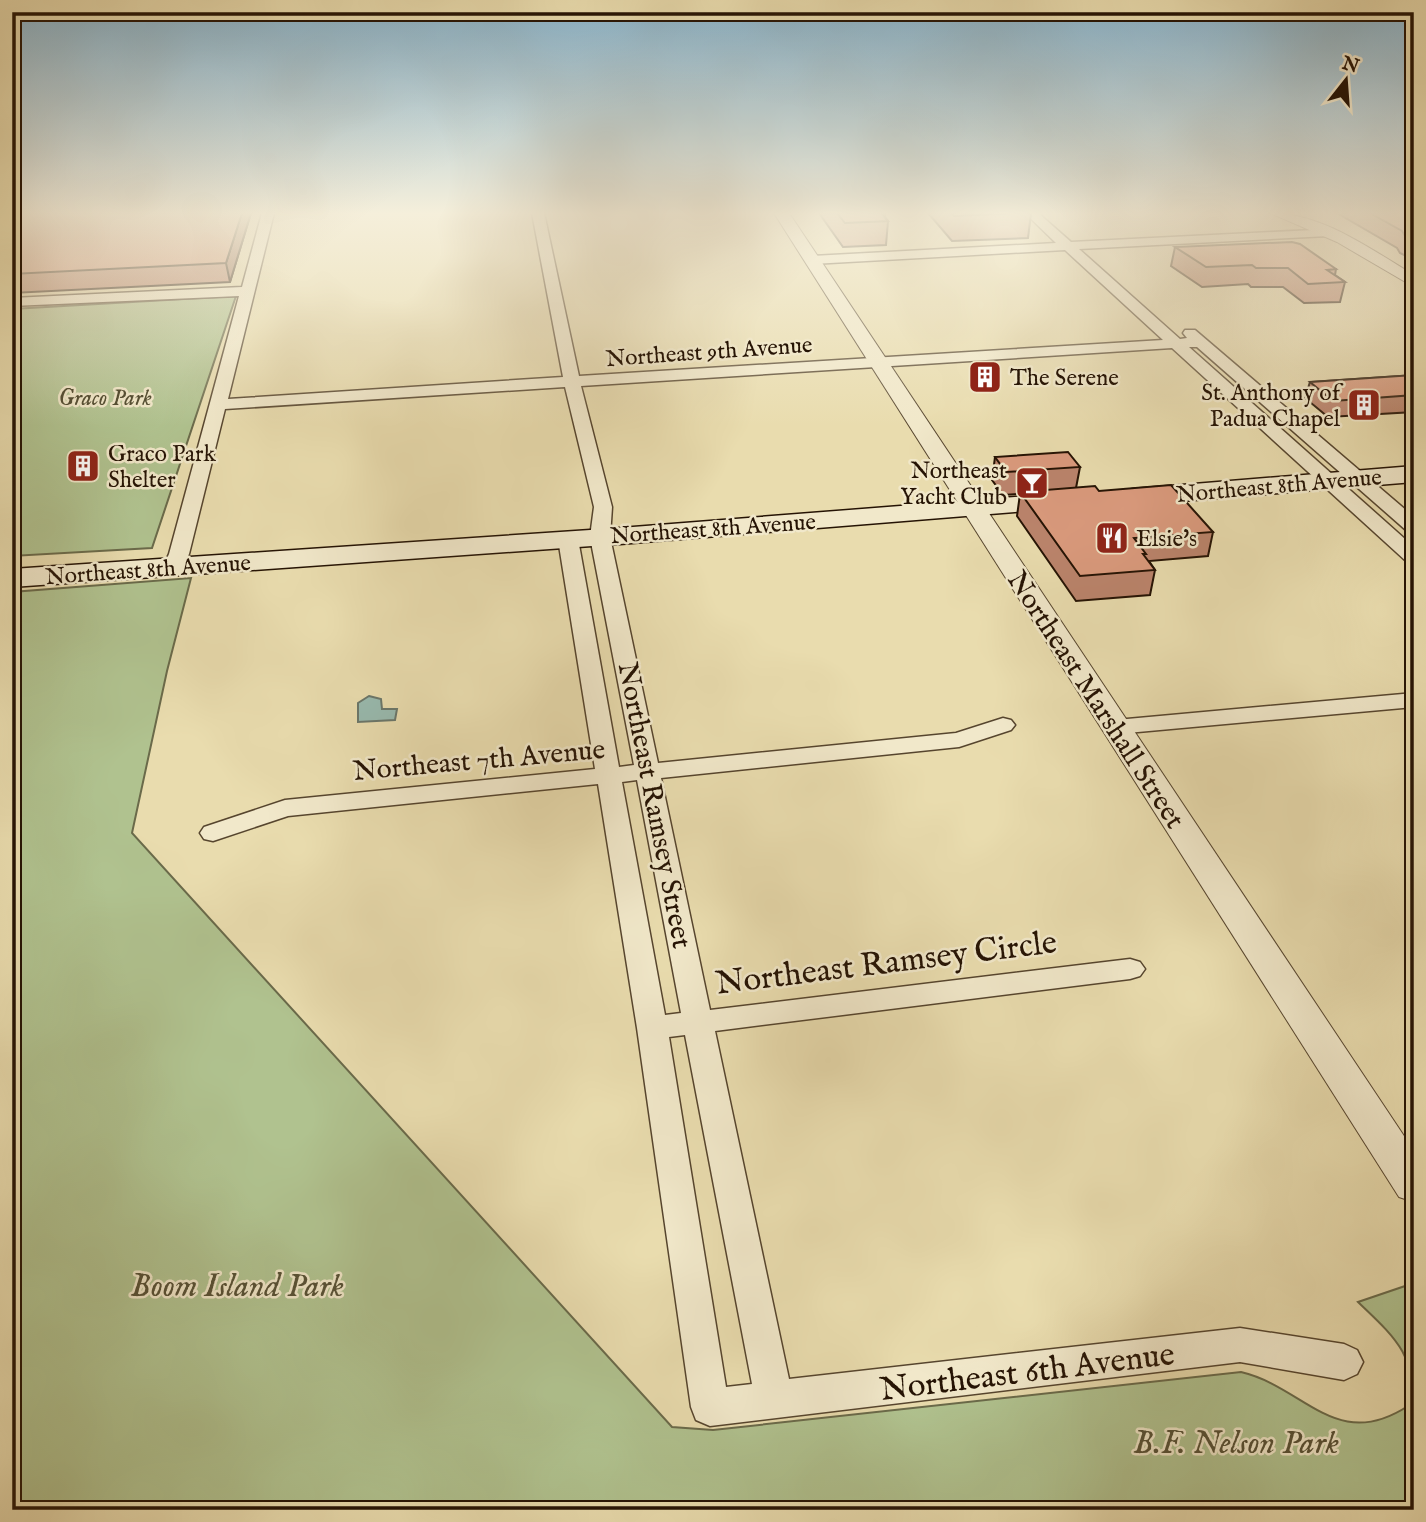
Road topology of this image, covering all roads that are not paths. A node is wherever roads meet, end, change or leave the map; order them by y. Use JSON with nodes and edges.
{"nodes":[{"id":1,"x":248,"y":284,"type":"edge"},
{"id":2,"x":552,"y":284,"type":"edge"},
{"id":3,"x":826,"y":284,"type":"edge"},
{"id":4,"x":1110,"y":284,"type":"edge"},
{"id":5,"x":1134,"y":284,"type":"edge"},
{"id":6,"x":246,"y":291,"type":"junction"},
{"id":7,"x":1149,"y":297,"type":"dead end"},
{"id":8,"x":12,"y":302,"type":"edge"},
{"id":9,"x":1180,"y":324,"type":"dead end"},
{"id":10,"x":1200,"y":342,"type":"junction"},
{"id":11,"x":1177,"y":344,"type":"junction"},
{"id":12,"x":877,"y":363,"type":"junction"},
{"id":13,"x":572,"y":382,"type":"junction"},
{"id":14,"x":220,"y":404,"type":"junction"},
{"id":15,"x":1414,"y":474,"type":"edge"},
{"id":16,"x":1358,"y":479,"type":"junction"},
{"id":17,"x":1328,"y":481,"type":"junction"},
{"id":18,"x":971,"y":508,"type":"junction"},
{"id":19,"x":1414,"y":527,"type":"edge"},
{"id":20,"x":600,"y":537,"type":"junction"},
{"id":21,"x":568,"y":539,"type":"junction"},
{"id":22,"x":1414,"y":558,"type":"edge"},
{"id":23,"x":173,"y":567,"type":"junction"},
{"id":24,"x":12,"y":578,"type":"edge"},
{"id":25,"x":1414,"y":700,"type":"edge"},
{"id":26,"x":1003,"y":725,"type":"dead end"},
{"id":27,"x":1116,"y":727,"type":"junction"},
{"id":28,"x":650,"y":772,"type":"junction"},
{"id":29,"x":611,"y":776,"type":"junction"},
{"id":30,"x":213,"y":833,"type":"dead end"},
{"id":31,"x":1130,"y":969,"type":"dead end"},
{"id":32,"x":699,"y":1020,"type":"junction"},
{"id":33,"x":652,"y":1028,"type":"junction"},
{"id":34,"x":1414,"y":1185,"type":"edge"},
{"id":35,"x":1344,"y":1363,"type":"dead end"},
{"id":36,"x":774,"y":1399,"type":"junction"},
{"id":37,"x":710,"y":1407,"type":"joint"}],
"edges":[{"from":1,"to":6,"type":"street"},
{"from":2,"to":13,"type":"street","name":"Northeast Ramsey Street"},
{"from":3,"to":12,"type":"street","name":"Northeast Marshall Street"},
{"from":4,"to":11,"type":"street"},
{"from":5,"to":7,"type":"street"},
{"from":6,"to":8,"type":"street"},
{"from":6,"to":14,"type":"street"},
{"from":9,"to":10,"type":"street"},
{"from":10,"to":11,"type":"street","name":"Northeast 9th Avenue"},
{"from":10,"to":16,"type":"street"},
{"from":11,"to":12,"type":"street","name":"Northeast 9th Avenue"},
{"from":11,"to":17,"type":"street"},
{"from":12,"to":13,"type":"street","name":"Northeast 9th Avenue"},
{"from":12,"to":18,"type":"street","name":"Northeast Marshall Street"},
{"from":13,"to":14,"type":"street","name":"Northeast 9th Avenue"},
{"from":13,"to":20,"type":"street","name":"Northeast Ramsey Street"},
{"from":14,"to":23,"type":"street"},
{"from":15,"to":16,"type":"main road","name":"Northeast 8th Avenue"},
{"from":16,"to":17,"type":"main road","name":"Northeast 8th Avenue"},
{"from":16,"to":19,"type":"street"},
{"from":17,"to":18,"type":"main road","name":"Northeast 8th Avenue"},
{"from":17,"to":22,"type":"street"},
{"from":18,"to":20,"type":"main road","name":"Northeast 8th Avenue"},
{"from":18,"to":27,"type":"street","name":"Northeast Marshall Street"},
{"from":20,"to":21,"type":"main road","name":"Northeast 8th Avenue"},
{"from":20,"to":28,"type":"street","name":"Northeast Ramsey Street"},
{"from":21,"to":23,"type":"main road","name":"Northeast 8th Avenue"},
{"from":21,"to":29,"type":"street","name":"Northeast Ramsey Street"},
{"from":23,"to":24,"type":"main road","name":"Northeast 8th Avenue"},
{"from":25,"to":27,"type":"street"},
{"from":26,"to":28,"type":"street","name":"Northeast 7th Avenue"},
{"from":27,"to":34,"type":"street","name":"Northeast Marshall Street"},
{"from":28,"to":29,"type":"street","name":"Northeast 7th Avenue"},
{"from":28,"to":32,"type":"street","name":"Northeast Ramsey Street"},
{"from":29,"to":30,"type":"street","name":"Northeast 7th Avenue"},
{"from":29,"to":33,"type":"street","name":"Northeast Ramsey Street"},
{"from":31,"to":32,"type":"street","name":"Northeast Ramsey Circle"},
{"from":32,"to":33,"type":"street","name":"Northeast Ramsey Circle"},
{"from":32,"to":36,"type":"street","name":"Northeast Ramsey Street"},
{"from":33,"to":37,"type":"street","name":"Northeast Ramsey Street"},
{"from":35,"to":36,"type":"street","name":"Northeast 6th Avenue"},
{"from":36,"to":37,"type":"street","name":"Northeast 6th Avenue"}]}
